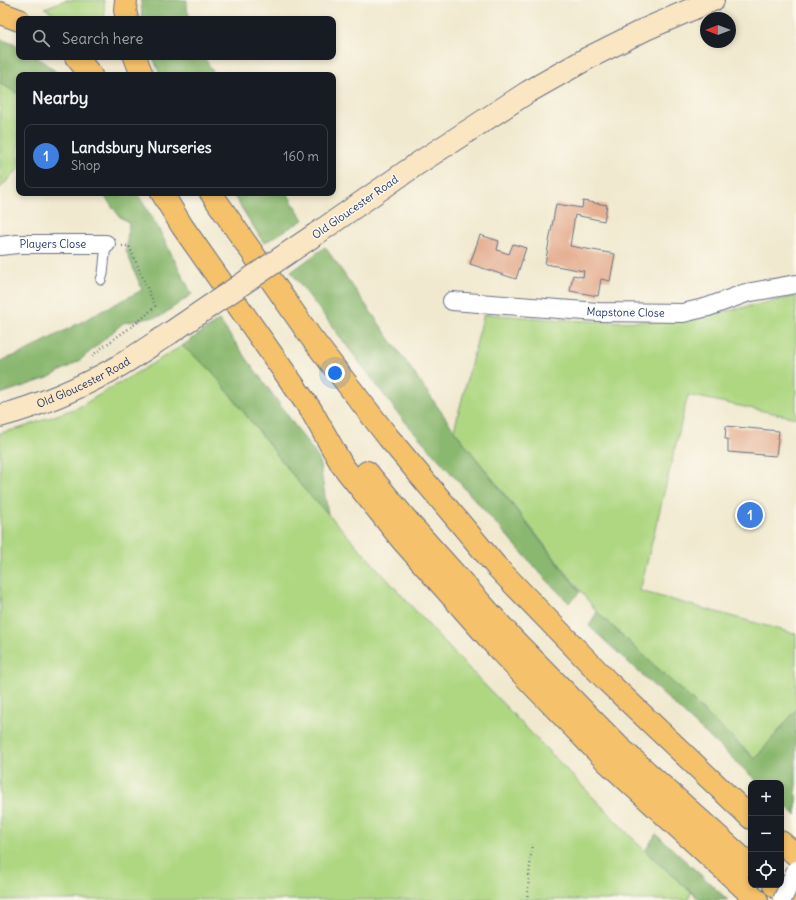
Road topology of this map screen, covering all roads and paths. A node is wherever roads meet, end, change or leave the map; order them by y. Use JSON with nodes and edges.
{"nodes":[{"id":1,"x":126,"y":0,"type":"edge"},
{"id":2,"x":713,"y":0,"type":"edge"},
{"id":3,"x":0,"y":13,"type":"edge"},
{"id":4,"x":126,"y":16,"type":"edge"},
{"id":5,"x":16,"y":19,"type":"edge"},
{"id":6,"x":78,"y":60,"type":"edge"},
{"id":7,"x":136,"y":60,"type":"edge"},
{"id":8,"x":88,"y":72,"type":"edge"},
{"id":9,"x":141,"y":72,"type":"edge"},
{"id":10,"x":164,"y":196,"type":"edge"},
{"id":11,"x":214,"y":196,"type":"edge"},
{"id":12,"x":106,"y":244,"type":"junction"},
{"id":13,"x":0,"y":246,"type":"edge"},
{"id":14,"x":101,"y":280,"type":"dead end"},
{"id":15,"x":796,"y":284,"type":"edge"},
{"id":16,"x":452,"y":301,"type":"dead end"},
{"id":17,"x":90,"y":358,"type":"dead end"},
{"id":18,"x":311,"y":410,"type":"junction"},
{"id":19,"x":0,"y":416,"type":"edge"},
{"id":20,"x":749,"y":816,"type":"edge"},
{"id":21,"x":532,"y":844,"type":"dead end"},
{"id":22,"x":784,"y":845,"type":"edge"},
{"id":23,"x":796,"y":855,"type":"edge"},
{"id":24,"x":748,"y":863,"type":"edge"},
{"id":25,"x":796,"y":870,"type":"edge"},
{"id":26,"x":778,"y":888,"type":"edge"},
{"id":27,"x":527,"y":900,"type":"edge"},
{"id":28,"x":757,"y":900,"type":"edge"},
{"id":29,"x":782,"y":900,"type":"edge"},
{"id":30,"x":792,"y":900,"type":"edge"}],
"edges":[{"from":1,"to":4,"type":"highway"},
{"from":2,"to":19,"type":"main road","name":"Old Gloucester Road","bridge":true},
{"from":3,"to":5,"type":"highway"},
{"from":6,"to":8,"type":"highway"},
{"from":7,"to":9,"type":"highway"},
{"from":10,"to":18,"type":"highway"},
{"from":11,"to":20,"type":"highway"},
{"from":12,"to":13,"type":"street","name":"Players Close"},
{"from":12,"to":14,"type":"lane"},
{"from":12,"to":17,"type":"path"},
{"from":15,"to":16,"type":"street","name":"Mapstone Close"},
{"from":18,"to":24,"type":"highway"},
{"from":18,"to":28,"type":"highway"},
{"from":21,"to":27,"type":"path"},
{"from":22,"to":23,"type":"highway"},
{"from":25,"to":29,"type":"street","bridge":true},
{"from":26,"to":30,"type":"highway"}]}
